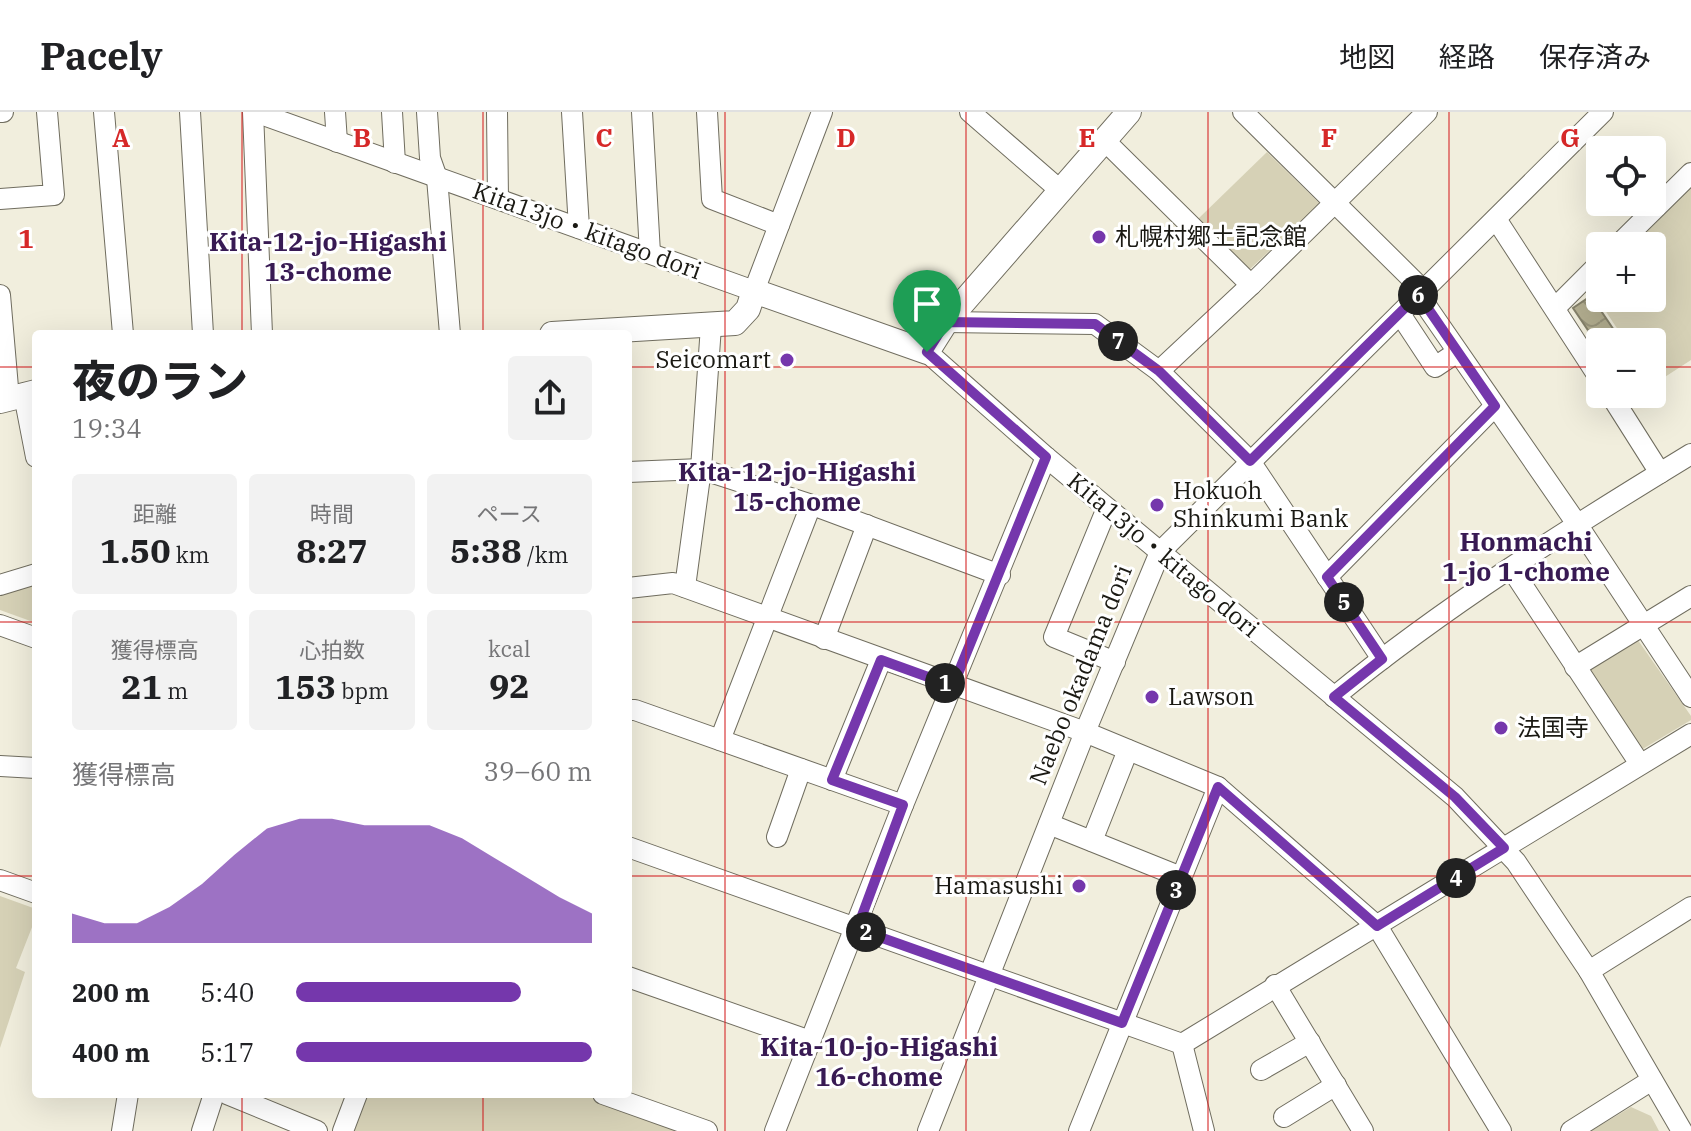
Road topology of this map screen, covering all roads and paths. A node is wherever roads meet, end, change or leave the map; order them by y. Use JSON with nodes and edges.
{"nodes":[{"id":1,"x":47,"y":112,"type":"edge"},
{"id":2,"x":104,"y":112,"type":"edge"},
{"id":3,"x":190,"y":112,"type":"edge"},
{"id":4,"x":254,"y":112,"type":"edge"},
{"id":5,"x":335,"y":112,"type":"edge"},
{"id":6,"x":392,"y":112,"type":"edge"},
{"id":7,"x":427,"y":112,"type":"edge"},
{"id":8,"x":497,"y":112,"type":"edge"},
{"id":9,"x":572,"y":112,"type":"edge"},
{"id":10,"x":642,"y":112,"type":"edge"},
{"id":11,"x":707,"y":112,"type":"edge"},
{"id":12,"x":822,"y":112,"type":"edge"},
{"id":13,"x":970,"y":112,"type":"edge"},
{"id":14,"x":1129,"y":112,"type":"edge"},
{"id":15,"x":1243,"y":112,"type":"edge"},
{"id":16,"x":1427,"y":112,"type":"edge"},
{"id":17,"x":1603,"y":112,"type":"edge"},
{"id":18,"x":1104,"y":140,"type":"junction"},
{"id":19,"x":337,"y":142,"type":"junction"},
{"id":20,"x":395,"y":163,"type":"junction"},
{"id":21,"x":1691,"y":173,"type":"edge"},
{"id":22,"x":437,"y":178,"type":"junction"},
{"id":23,"x":1061,"y":191,"type":"junction"},
{"id":24,"x":0,"y":199,"type":"edge"},
{"id":25,"x":498,"y":199,"type":"junction"},
{"id":26,"x":1335,"y":203,"type":"junction"},
{"id":27,"x":1496,"y":219,"type":"junction"},
{"id":28,"x":779,"y":225,"type":"junction"},
{"id":29,"x":579,"y":228,"type":"junction"},
{"id":30,"x":1631,"y":232,"type":"edge"},
{"id":31,"x":650,"y":253,"type":"junction"},
{"id":32,"x":1586,"y":277,"type":"edge"},
{"id":33,"x":1251,"y":285,"type":"junction"},
{"id":34,"x":1423,"y":290,"type":"junction"},
{"id":35,"x":754,"y":291,"type":"junction"},
{"id":36,"x":0,"y":295,"type":"edge"},
{"id":37,"x":1555,"y":308,"type":"junction"},
{"id":38,"x":1400,"y":314,"type":"junction"},
{"id":39,"x":946,"y":322,"type":"junction"},
{"id":40,"x":711,"y":326,"type":"junction"},
{"id":41,"x":123,"y":330,"type":"edge"},
{"id":42,"x":203,"y":330,"type":"edge"},
{"id":43,"x":262,"y":330,"type":"edge"},
{"id":44,"x":450,"y":330,"type":"edge"},
{"id":45,"x":632,"y":331,"type":"edge"},
{"id":46,"x":927,"y":352,"type":"junction"},
{"id":47,"x":1450,"y":357,"type":"dead end"},
{"id":48,"x":1586,"y":357,"type":"edge"},
{"id":49,"x":1159,"y":371,"type":"junction"},
{"id":50,"x":17,"y":397,"type":"edge"},
{"id":51,"x":1495,"y":406,"type":"junction"},
{"id":52,"x":1619,"y":408,"type":"edge"},
{"id":53,"x":32,"y":444,"type":"edge"},
{"id":54,"x":1691,"y":454,"type":"edge"},
{"id":55,"x":1046,"y":457,"type":"junction"},
{"id":56,"x":1250,"y":461,"type":"junction"},
{"id":57,"x":701,"y":469,"type":"junction"},
{"id":58,"x":632,"y":472,"type":"edge"},
{"id":59,"x":1660,"y":473,"type":"junction"},
{"id":60,"x":811,"y":505,"type":"junction"},
{"id":61,"x":1107,"y":508,"type":"junction"},
{"id":62,"x":1577,"y":524,"type":"junction"},
{"id":63,"x":867,"y":525,"type":"junction"},
{"id":64,"x":1160,"y":552,"type":"junction"},
{"id":65,"x":1511,"y":568,"type":"junction"},
{"id":66,"x":32,"y":575,"type":"edge"},
{"id":67,"x":1000,"y":575,"type":"junction"},
{"id":68,"x":1327,"y":577,"type":"junction"},
{"id":69,"x":0,"y":585,"type":"edge"},
{"id":70,"x":685,"y":587,"type":"junction"},
{"id":71,"x":632,"y":588,"type":"edge"},
{"id":72,"x":1691,"y":596,"type":"edge"},
{"id":73,"x":768,"y":618,"type":"junction"},
{"id":74,"x":0,"y":625,"type":"edge"},
{"id":75,"x":1643,"y":625,"type":"junction"},
{"id":76,"x":32,"y":637,"type":"edge"},
{"id":77,"x":824,"y":639,"type":"junction"},
{"id":78,"x":1382,"y":659,"type":"junction"},
{"id":79,"x":881,"y":660,"type":"junction"},
{"id":80,"x":1115,"y":662,"type":"junction"},
{"id":81,"x":1575,"y":667,"type":"junction"},
{"id":82,"x":953,"y":686,"type":"junction"},
{"id":83,"x":1334,"y":697,"type":"junction"},
{"id":84,"x":1691,"y":697,"type":"edge"},
{"id":85,"x":632,"y":710,"type":"edge"},
{"id":86,"x":1085,"y":732,"type":"junction"},
{"id":87,"x":1691,"y":734,"type":"edge"},
{"id":88,"x":720,"y":740,"type":"junction"},
{"id":89,"x":1128,"y":750,"type":"junction"},
{"id":90,"x":1640,"y":764,"type":"junction"},
{"id":91,"x":0,"y":766,"type":"edge"},
{"id":92,"x":32,"y":768,"type":"edge"},
{"id":93,"x":801,"y":769,"type":"junction"},
{"id":94,"x":832,"y":780,"type":"junction"},
{"id":95,"x":1218,"y":787,"type":"junction"},
{"id":96,"x":903,"y":805,"type":"junction"},
{"id":97,"x":1049,"y":824,"type":"junction"},
{"id":98,"x":777,"y":837,"type":"dead end"},
{"id":99,"x":1092,"y":841,"type":"junction"},
{"id":100,"x":632,"y":848,"type":"edge"},
{"id":101,"x":1504,"y":848,"type":"junction"},
{"id":102,"x":1181,"y":877,"type":"junction"},
{"id":103,"x":0,"y":880,"type":"edge"},
{"id":104,"x":32,"y":892,"type":"edge"},
{"id":105,"x":1691,"y":907,"type":"edge"},
{"id":106,"x":1377,"y":926,"type":"junction"},
{"id":107,"x":857,"y":929,"type":"junction"},
{"id":108,"x":1589,"y":971,"type":"junction"},
{"id":109,"x":990,"y":976,"type":"junction"},
{"id":110,"x":632,"y":978,"type":"edge"},
{"id":111,"x":1275,"y":985,"type":"junction"},
{"id":112,"x":1122,"y":1023,"type":"junction"},
{"id":113,"x":810,"y":1041,"type":"junction"},
{"id":114,"x":1310,"y":1042,"type":"junction"},
{"id":115,"x":1182,"y":1044,"type":"junction"},
{"id":116,"x":1261,"y":1070,"type":"dead end"},
{"id":117,"x":1652,"y":1080,"type":"junction"},
{"id":118,"x":1336,"y":1085,"type":"junction"},
{"id":119,"x":127,"y":1098,"type":"edge"},
{"id":120,"x":213,"y":1098,"type":"edge"},
{"id":121,"x":237,"y":1098,"type":"edge"},
{"id":122,"x":355,"y":1098,"type":"edge"},
{"id":123,"x":614,"y":1098,"type":"edge"},
{"id":124,"x":1284,"y":1117,"type":"dead end"},
{"id":125,"x":1691,"y":1127,"type":"edge"},
{"id":126,"x":122,"y":1131,"type":"edge"},
{"id":127,"x":202,"y":1131,"type":"edge"},
{"id":128,"x":317,"y":1131,"type":"edge"},
{"id":129,"x":343,"y":1131,"type":"edge"},
{"id":130,"x":707,"y":1131,"type":"edge"},
{"id":131,"x":775,"y":1131,"type":"edge"},
{"id":132,"x":928,"y":1131,"type":"edge"},
{"id":133,"x":1079,"y":1131,"type":"edge"},
{"id":134,"x":1204,"y":1131,"type":"edge"},
{"id":135,"x":1363,"y":1131,"type":"edge"},
{"id":136,"x":1501,"y":1131,"type":"edge"},
{"id":137,"x":1571,"y":1131,"type":"edge"},
{"id":138,"x":1684,"y":1131,"type":"edge"}],
"edges":[{"from":1,"to":24,"type":"street"},
{"from":2,"to":41,"type":"street"},
{"from":3,"to":42,"type":"street"},
{"from":4,"to":19,"type":"street","name":"Kita13jo・kitago dori"},
{"from":4,"to":43,"type":"street"},
{"from":5,"to":19,"type":"street"},
{"from":6,"to":20,"type":"street"},
{"from":7,"to":22,"type":"street"},
{"from":8,"to":25,"type":"street"},
{"from":9,"to":29,"type":"street"},
{"from":10,"to":31,"type":"street"},
{"from":11,"to":28,"type":"street"},
{"from":12,"to":28,"type":"street"},
{"from":13,"to":23,"type":"street"},
{"from":14,"to":18,"type":"main road"},
{"from":15,"to":26,"type":"street"},
{"from":16,"to":26,"type":"street"},
{"from":17,"to":27,"type":"street","name":"Naebo okadama dori"},
{"from":18,"to":23,"type":"main road"},
{"from":18,"to":33,"type":"street"},
{"from":19,"to":20,"type":"street","name":"Kita13jo・kitago dori"},
{"from":20,"to":22,"type":"street","name":"Kita13jo・kitago dori"},
{"from":21,"to":30,"type":"street"},
{"from":22,"to":25,"type":"street","name":"Kita13jo・kitago dori"},
{"from":22,"to":44,"type":"street"},
{"from":23,"to":39,"type":"main road"},
{"from":25,"to":29,"type":"street","name":"Kita13jo・kitago dori"},
{"from":26,"to":33,"type":"street"},
{"from":26,"to":34,"type":"street"},
{"from":27,"to":34,"type":"street","name":"Naebo okadama dori"},
{"from":27,"to":37,"type":"street"},
{"from":28,"to":35,"type":"street"},
{"from":29,"to":31,"type":"street","name":"Kita13jo・kitago dori"},
{"from":31,"to":35,"type":"street","name":"Kita13jo・kitago dori"},
{"from":32,"to":37,"type":"street"},
{"from":33,"to":49,"type":"street"},
{"from":34,"to":38,"type":"street","name":"Naebo okadama dori"},
{"from":34,"to":51,"type":"street"},
{"from":35,"to":40,"type":"main road"},
{"from":35,"to":46,"type":"main road","name":"Kita13jo・kitago dori"},
{"from":36,"to":50,"type":"street"},
{"from":37,"to":48,"type":"street"},
{"from":38,"to":47,"type":"street"},
{"from":38,"to":56,"type":"street","name":"Naebo okadama dori"},
{"from":39,"to":46,"type":"main road"},
{"from":39,"to":49,"type":"street"},
{"from":40,"to":45,"type":"main road"},
{"from":40,"to":57,"type":"street"},
{"from":46,"to":55,"type":"street","name":"Kita13jo・kitago dori"},
{"from":49,"to":56,"type":"street"},
{"from":50,"to":53,"type":"street"},
{"from":51,"to":62,"type":"street"},
{"from":51,"to":68,"type":"street"},
{"from":52,"to":59,"type":"street"},
{"from":54,"to":59,"type":"street"},
{"from":55,"to":61,"type":"street","name":"Kita13jo・kitago dori"},
{"from":55,"to":67,"type":"street"},
{"from":56,"to":64,"type":"street","name":"Naebo okadama dori"},
{"from":56,"to":68,"type":"street"},
{"from":57,"to":58,"type":"street"},
{"from":57,"to":60,"type":"street"},
{"from":57,"to":70,"type":"street"},
{"from":59,"to":62,"type":"street"},
{"from":60,"to":63,"type":"street"},
{"from":60,"to":73,"type":"street"},
{"from":61,"to":64,"type":"street","name":"Kita13jo・kitago dori"},
{"from":61,"to":80,"type":"street"},
{"from":62,"to":65,"type":"street"},
{"from":62,"to":75,"type":"street"},
{"from":63,"to":67,"type":"street"},
{"from":63,"to":77,"type":"street"},
{"from":64,"to":80,"type":"street","name":"Naebo okadama dori"},
{"from":64,"to":83,"type":"street","name":"Kita13jo・kitago dori"},
{"from":65,"to":78,"type":"street"},
{"from":65,"to":81,"type":"street"},
{"from":66,"to":69,"type":"street"},
{"from":67,"to":82,"type":"street"},
{"from":68,"to":78,"type":"street"},
{"from":70,"to":71,"type":"street"},
{"from":70,"to":73,"type":"street"},
{"from":72,"to":75,"type":"street"},
{"from":73,"to":77,"type":"street"},
{"from":73,"to":88,"type":"street"},
{"from":74,"to":76,"type":"street"},
{"from":75,"to":81,"type":"street"},
{"from":75,"to":84,"type":"street"},
{"from":77,"to":79,"type":"street"},
{"from":78,"to":83,"type":"street"},
{"from":79,"to":82,"type":"street"},
{"from":79,"to":94,"type":"street"},
{"from":80,"to":86,"type":"street","name":"Naebo okadama dori"},
{"from":81,"to":90,"type":"street"},
{"from":82,"to":86,"type":"street"},
{"from":82,"to":96,"type":"street"},
{"from":83,"to":101,"type":"street","name":"Kita13jo・kitago dori"},
{"from":85,"to":88,"type":"street"},
{"from":86,"to":89,"type":"street"},
{"from":86,"to":97,"type":"street","name":"Naebo okadama dori"},
{"from":87,"to":90,"type":"street"},
{"from":88,"to":93,"type":"street"},
{"from":89,"to":95,"type":"street"},
{"from":89,"to":99,"type":"street"},
{"from":90,"to":101,"type":"street"},
{"from":91,"to":92,"type":"street"},
{"from":93,"to":94,"type":"street"},
{"from":93,"to":98,"type":"street"},
{"from":94,"to":96,"type":"street"},
{"from":95,"to":102,"type":"street"},
{"from":95,"to":106,"type":"street"},
{"from":96,"to":107,"type":"street"},
{"from":97,"to":99,"type":"street"},
{"from":97,"to":109,"type":"street","name":"Naebo okadama dori"},
{"from":99,"to":102,"type":"street"},
{"from":100,"to":107,"type":"street"},
{"from":101,"to":106,"type":"street"},
{"from":101,"to":108,"type":"street","name":"Kita13jo・kitago dori"},
{"from":102,"to":112,"type":"street"},
{"from":103,"to":104,"type":"street"},
{"from":105,"to":108,"type":"street"},
{"from":106,"to":111,"type":"street"},
{"from":106,"to":136,"type":"street"},
{"from":107,"to":109,"type":"street"},
{"from":107,"to":113,"type":"street"},
{"from":108,"to":117,"type":"street","name":"Kita13jo・kitago dori"},
{"from":109,"to":112,"type":"street"},
{"from":109,"to":132,"type":"street","name":"Naebo okadama dori"},
{"from":110,"to":113,"type":"street"},
{"from":111,"to":114,"type":"street"},
{"from":111,"to":115,"type":"street"},
{"from":112,"to":115,"type":"street"},
{"from":112,"to":133,"type":"street"},
{"from":113,"to":131,"type":"street"},
{"from":114,"to":116,"type":"street"},
{"from":114,"to":118,"type":"street"},
{"from":115,"to":134,"type":"street"},
{"from":117,"to":137,"type":"street"},
{"from":117,"to":138,"type":"street","name":"Kita13jo・kitago dori"},
{"from":118,"to":124,"type":"street"},
{"from":118,"to":135,"type":"street"},
{"from":119,"to":126,"type":"street"},
{"from":120,"to":127,"type":"street"},
{"from":121,"to":128,"type":"street"},
{"from":122,"to":129,"type":"street"},
{"from":123,"to":130,"type":"street"},
{"from":125,"to":138,"type":"street"}]}
